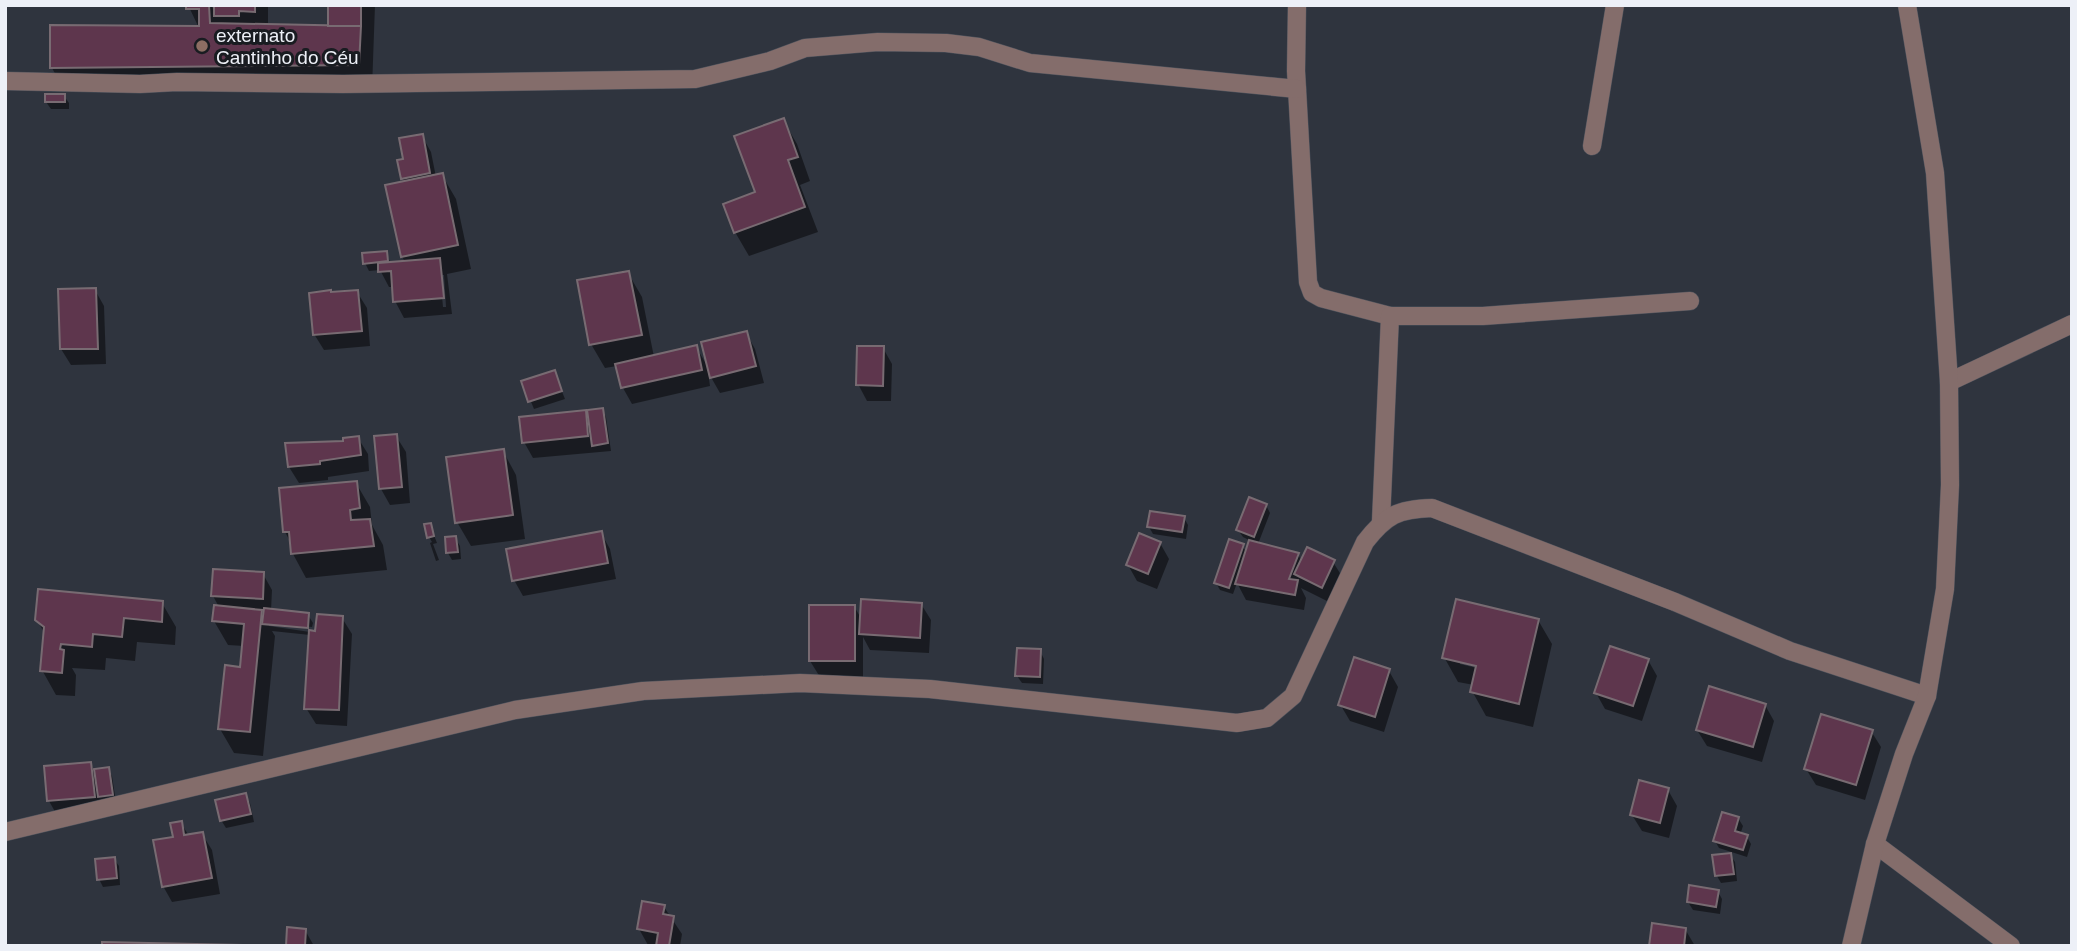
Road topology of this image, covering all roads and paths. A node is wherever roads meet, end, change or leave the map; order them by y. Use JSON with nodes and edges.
{"nodes":[{"id":1,"x":1297,"y":5,"type":"edge"},
{"id":2,"x":1615,"y":5,"type":"edge"},
{"id":3,"x":1907,"y":5,"type":"edge"},
{"id":4,"x":5,"y":81,"type":"edge"},
{"id":5,"x":1297,"y":89,"type":"junction"},
{"id":6,"x":1592,"y":146,"type":"dead end"},
{"id":7,"x":1690,"y":301,"type":"dead end"},
{"id":8,"x":1390,"y":316,"type":"junction"},
{"id":9,"x":2072,"y":324,"type":"edge"},
{"id":10,"x":1949,"y":383,"type":"junction"},
{"id":11,"x":1381,"y":521,"type":"junction"},
{"id":12,"x":1927,"y":695,"type":"junction"},
{"id":13,"x":5,"y":832,"type":"edge"},
{"id":14,"x":1875,"y":844,"type":"junction"},
{"id":15,"x":1851,"y":946,"type":"edge"},
{"id":16,"x":2011,"y":946,"type":"edge"}],
"edges":[{"from":1,"to":5,"type":"street"},
{"from":2,"to":6,"type":"street"},
{"from":3,"to":10,"type":"street"},
{"from":4,"to":5,"type":"street"},
{"from":5,"to":8,"type":"street"},
{"from":7,"to":8,"type":"street"},
{"from":8,"to":11,"type":"street"},
{"from":9,"to":10,"type":"street"},
{"from":10,"to":12,"type":"street"},
{"from":11,"to":12,"type":"street"},
{"from":11,"to":13,"type":"street"},
{"from":12,"to":14,"type":"street"},
{"from":14,"to":15,"type":"street"},
{"from":14,"to":16,"type":"street"}]}
